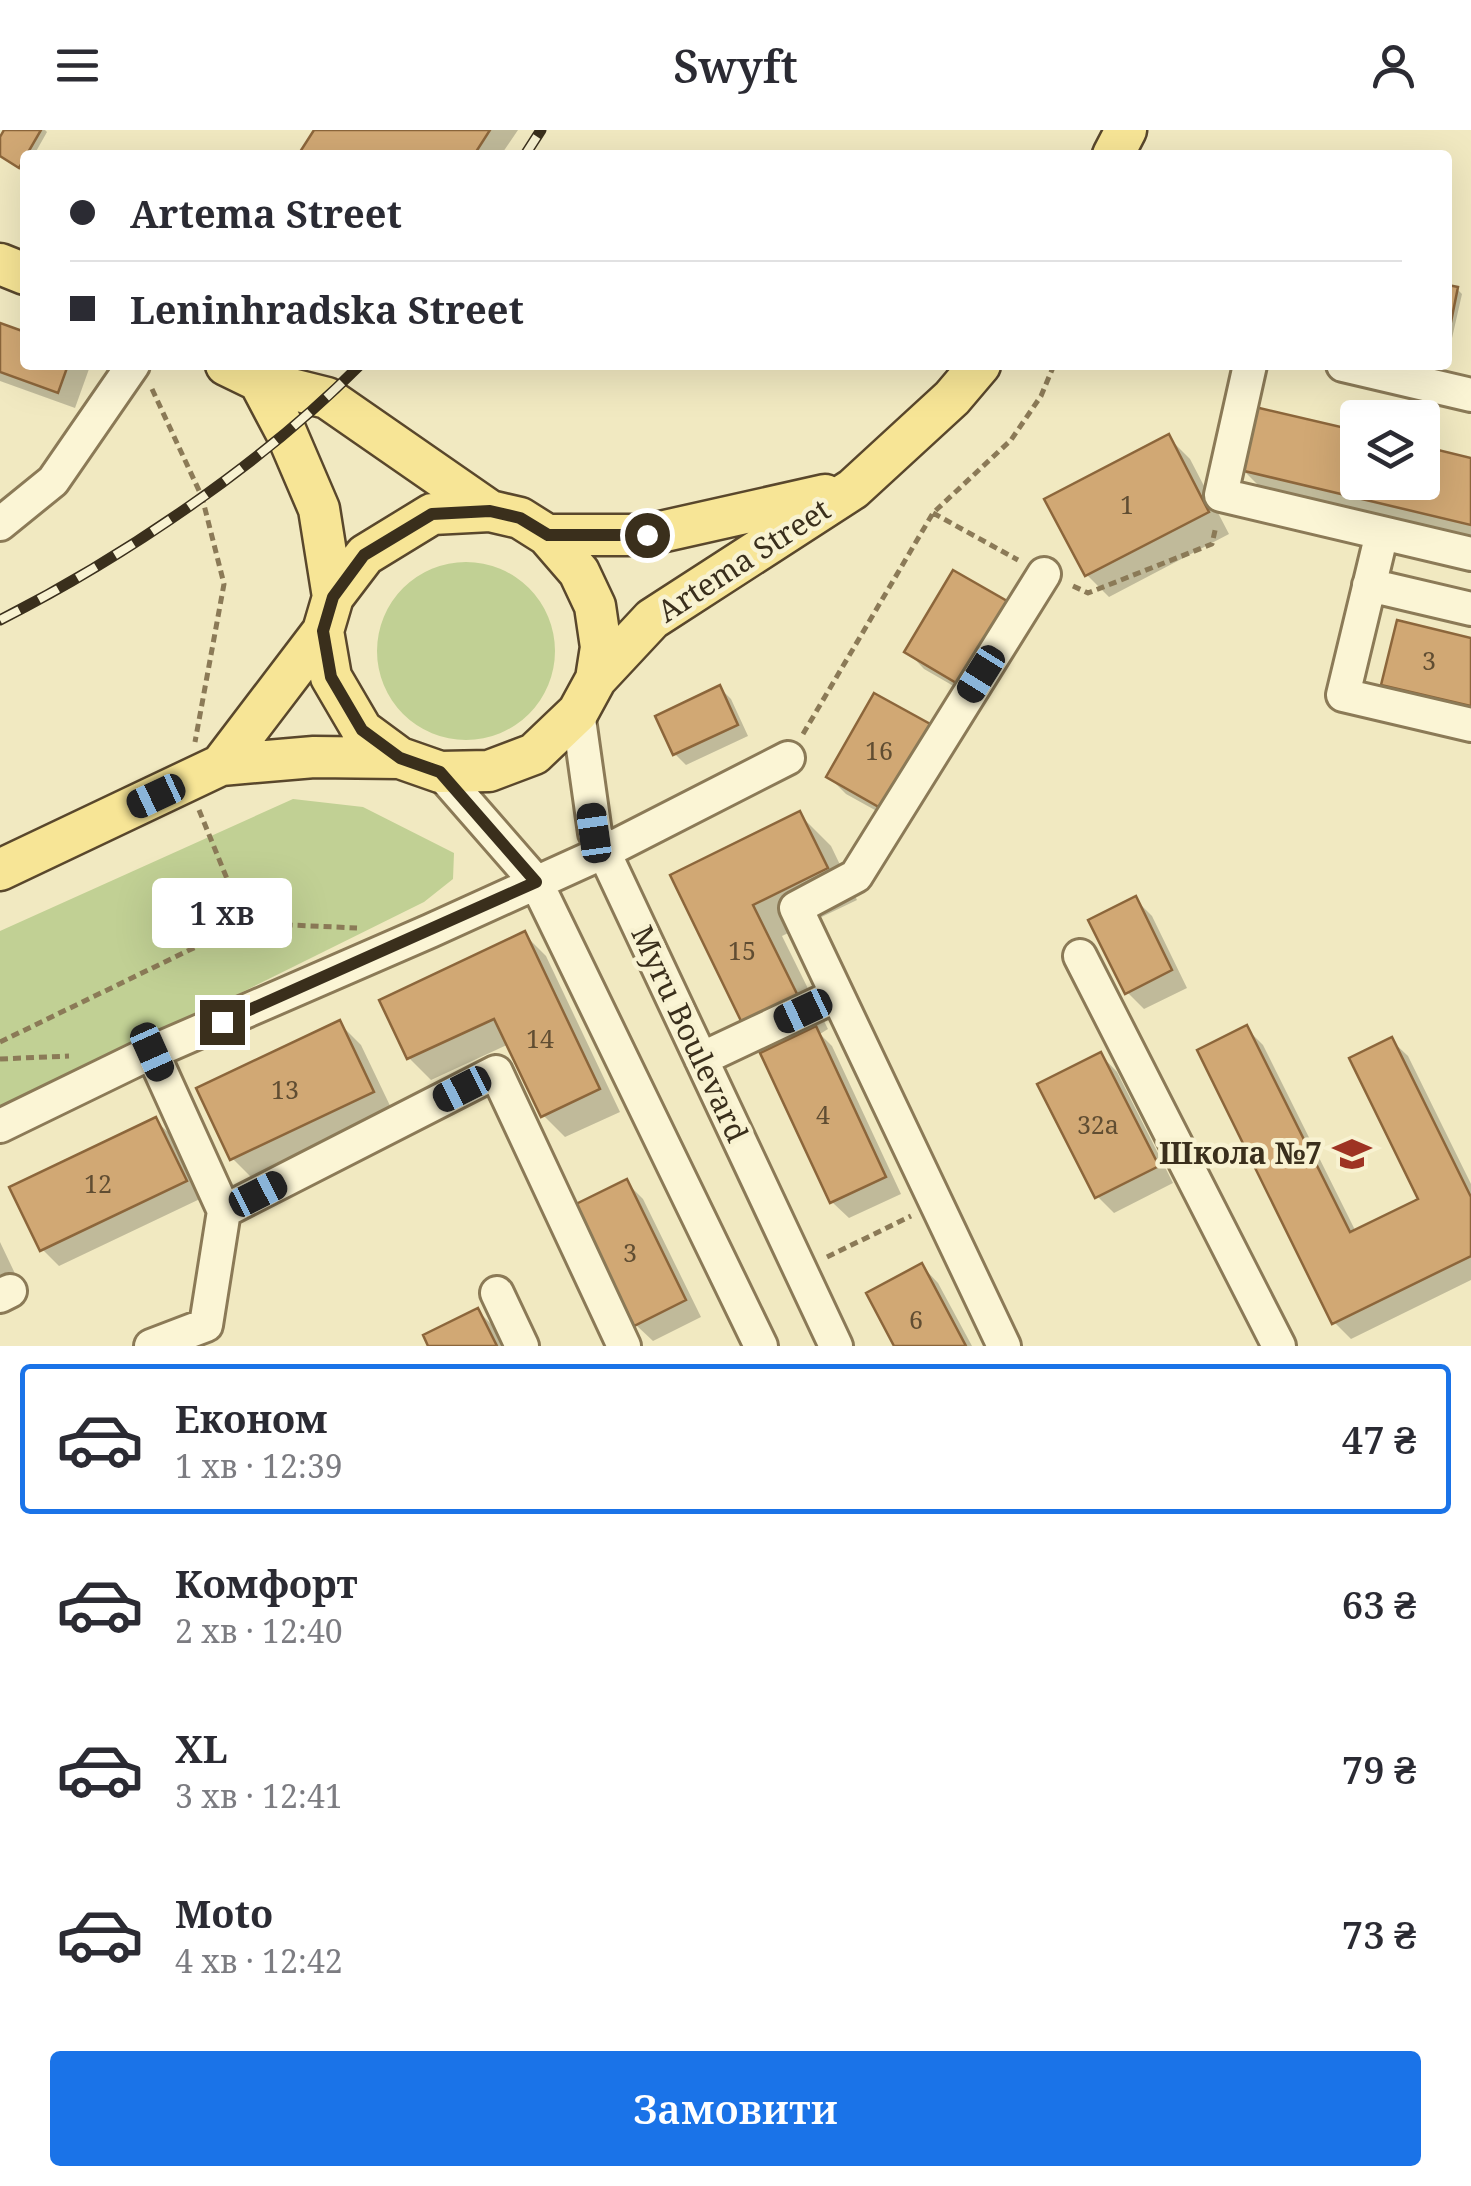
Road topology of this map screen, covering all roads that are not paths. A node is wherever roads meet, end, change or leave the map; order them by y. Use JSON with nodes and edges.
{"nodes":[{"id":1,"x":976,"y":370,"type":"edge"},
{"id":2,"x":1249,"y":370,"type":"edge"},
{"id":3,"x":1364,"y":370,"type":"edge"},
{"id":4,"x":141,"y":373,"type":"edge"},
{"id":5,"x":242,"y":373,"type":"edge"},
{"id":6,"x":1471,"y":395,"type":"edge"},
{"id":7,"x":853,"y":489,"type":"junction"},
{"id":8,"x":490,"y":511,"type":"junction"},
{"id":9,"x":0,"y":524,"type":"edge"},
{"id":10,"x":1382,"y":533,"type":"junction"},
{"id":11,"x":548,"y":535,"type":"junction"},
{"id":12,"x":1471,"y":554,"type":"edge"},
{"id":13,"x":1044,"y":574,"type":"road end"},
{"id":14,"x":1369,"y":585,"type":"junction"},
{"id":15,"x":1471,"y":609,"type":"edge"},
{"id":16,"x":328,"y":614,"type":"junction"},
{"id":17,"x":587,"y":696,"type":"junction"},
{"id":18,"x":1471,"y":725,"type":"edge"},
{"id":19,"x":400,"y":758,"type":"junction"},
{"id":20,"x":788,"y":758,"type":"road end"},
{"id":21,"x":440,"y":772,"type":"junction"},
{"id":22,"x":204,"y":773,"type":"junction"},
{"id":23,"x":604,"y":852,"type":"junction"},
{"id":24,"x":0,"y":870,"type":"edge"},
{"id":25,"x":536,"y":882,"type":"junction"},
{"id":26,"x":1080,"y":956,"type":"dead end"},
{"id":27,"x":838,"y":995,"type":"junction"},
{"id":28,"x":152,"y":1052,"type":"junction"},
{"id":29,"x":701,"y":1059,"type":"junction"},
{"id":30,"x":0,"y":1126,"type":"edge"},
{"id":31,"x":224,"y":1211,"type":"junction"},
{"id":32,"x":497,"y":1294,"type":"dead end"},
{"id":33,"x":210,"y":1335,"type":"edge"},
{"id":34,"x":151,"y":1346,"type":"edge"},
{"id":35,"x":522,"y":1346,"type":"edge"},
{"id":36,"x":624,"y":1346,"type":"edge"},
{"id":37,"x":761,"y":1346,"type":"edge"},
{"id":38,"x":836,"y":1346,"type":"edge"},
{"id":39,"x":1004,"y":1346,"type":"edge"},
{"id":40,"x":1279,"y":1346,"type":"edge"}],
"edges":[{"from":1,"to":7,"type":"main road","name":"Artema Street"},
{"from":2,"to":10,"type":"street"},
{"from":3,"to":6,"type":"street"},
{"from":4,"to":9,"type":"street"},
{"from":5,"to":8,"type":"main road"},
{"from":5,"to":16,"type":"main road"},
{"from":7,"to":11,"type":"main road","name":"Artema Street"},
{"from":7,"to":17,"type":"main road","name":"Artema Street"},
{"from":8,"to":11,"type":"main road"},
{"from":8,"to":16,"type":"main road"},
{"from":10,"to":12,"type":"street"},
{"from":10,"to":14,"type":"street"},
{"from":11,"to":17,"type":"main road"},
{"from":13,"to":27,"type":"street"},
{"from":14,"to":15,"type":"street"},
{"from":14,"to":18,"type":"street"},
{"from":16,"to":19,"type":"main road"},
{"from":16,"to":22,"type":"main road"},
{"from":17,"to":21,"type":"main road"},
{"from":17,"to":23,"type":"street","name":"Myru Boulevard"},
{"from":19,"to":21,"type":"main road"},
{"from":19,"to":22,"type":"main road"},
{"from":20,"to":23,"type":"street"},
{"from":21,"to":25,"type":"street"},
{"from":22,"to":24,"type":"main road"},
{"from":23,"to":25,"type":"street"},
{"from":23,"to":29,"type":"street","name":"Myru Boulevard"},
{"from":25,"to":28,"type":"street"},
{"from":25,"to":37,"type":"street"},
{"from":26,"to":40,"type":"street"},
{"from":27,"to":29,"type":"street"},
{"from":27,"to":39,"type":"street"},
{"from":28,"to":30,"type":"street"},
{"from":28,"to":31,"type":"street"},
{"from":29,"to":38,"type":"street","name":"Myru Boulevard"},
{"from":31,"to":33,"type":"street"},
{"from":31,"to":36,"type":"street"},
{"from":32,"to":35,"type":"street"},
{"from":33,"to":34,"type":"street"}]}
